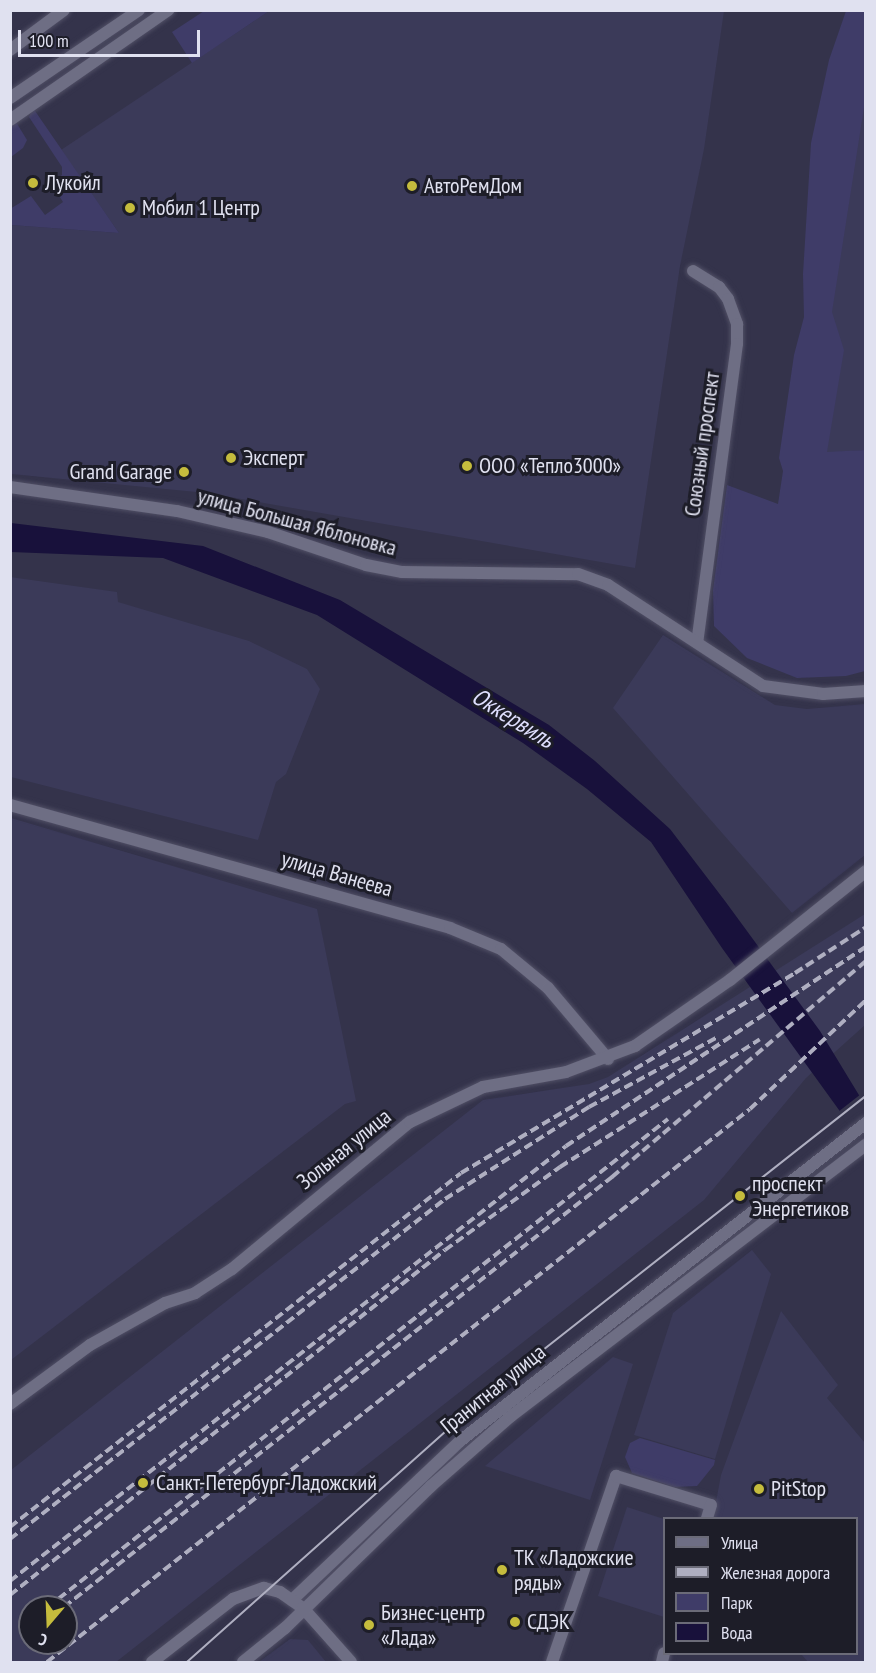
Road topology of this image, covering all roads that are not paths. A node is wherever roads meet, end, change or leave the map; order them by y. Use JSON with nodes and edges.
{"nodes":[{"id":1,"x":64,"y":10,"type":"edge"},
{"id":2,"x":139,"y":10,"type":"edge"},
{"id":3,"x":168,"y":10,"type":"edge"},
{"id":4,"x":10,"y":50,"type":"edge"},
{"id":5,"x":10,"y":98,"type":"edge"},
{"id":6,"x":10,"y":120,"type":"edge"},
{"id":7,"x":693,"y":271,"type":"dead end"},
{"id":8,"x":10,"y":487,"type":"edge"},
{"id":9,"x":698,"y":642,"type":"junction"},
{"id":10,"x":866,"y":691,"type":"edge"},
{"id":11,"x":10,"y":805,"type":"edge"},
{"id":12,"x":866,"y":871,"type":"edge"},
{"id":13,"x":608,"y":1059,"type":"junction"},
{"id":14,"x":866,"y":1123,"type":"edge"},
{"id":15,"x":866,"y":1145,"type":"edge"},
{"id":16,"x":10,"y":1404,"type":"edge"},
{"id":17,"x":707,"y":1517,"type":"edge"},
{"id":18,"x":292,"y":1600,"type":"junction"},
{"id":19,"x":303,"y":1608,"type":"junction"},
{"id":20,"x":152,"y":1662,"type":"edge"},
{"id":21,"x":243,"y":1662,"type":"edge"},
{"id":22,"x":351,"y":1662,"type":"edge"},
{"id":23,"x":552,"y":1662,"type":"edge"}],
"edges":[{"from":1,"to":4,"type":"street"},
{"from":2,"to":5,"type":"street"},
{"from":3,"to":6,"type":"street"},
{"from":7,"to":9,"type":"street","name":"Союзный проспект"},
{"from":8,"to":9,"type":"street","name":"улица Большая Яблоновка"},
{"from":9,"to":10,"type":"street","name":"улица Большая Яблоновка"},
{"from":11,"to":13,"type":"street","name":"улица Ванеева"},
{"from":12,"to":13,"type":"street","name":"Зольная улица"},
{"from":13,"to":16,"type":"street","name":"Зольная улица"},
{"from":14,"to":18,"type":"street","name":"Гранитная улица"},
{"from":15,"to":19,"type":"street","name":"Гранитная улица"},
{"from":17,"to":23,"type":"street"},
{"from":18,"to":19,"type":"street"},
{"from":18,"to":20,"type":"street"},
{"from":19,"to":21,"type":"street","name":"Гранитная улица"},
{"from":19,"to":22,"type":"street"}]}
